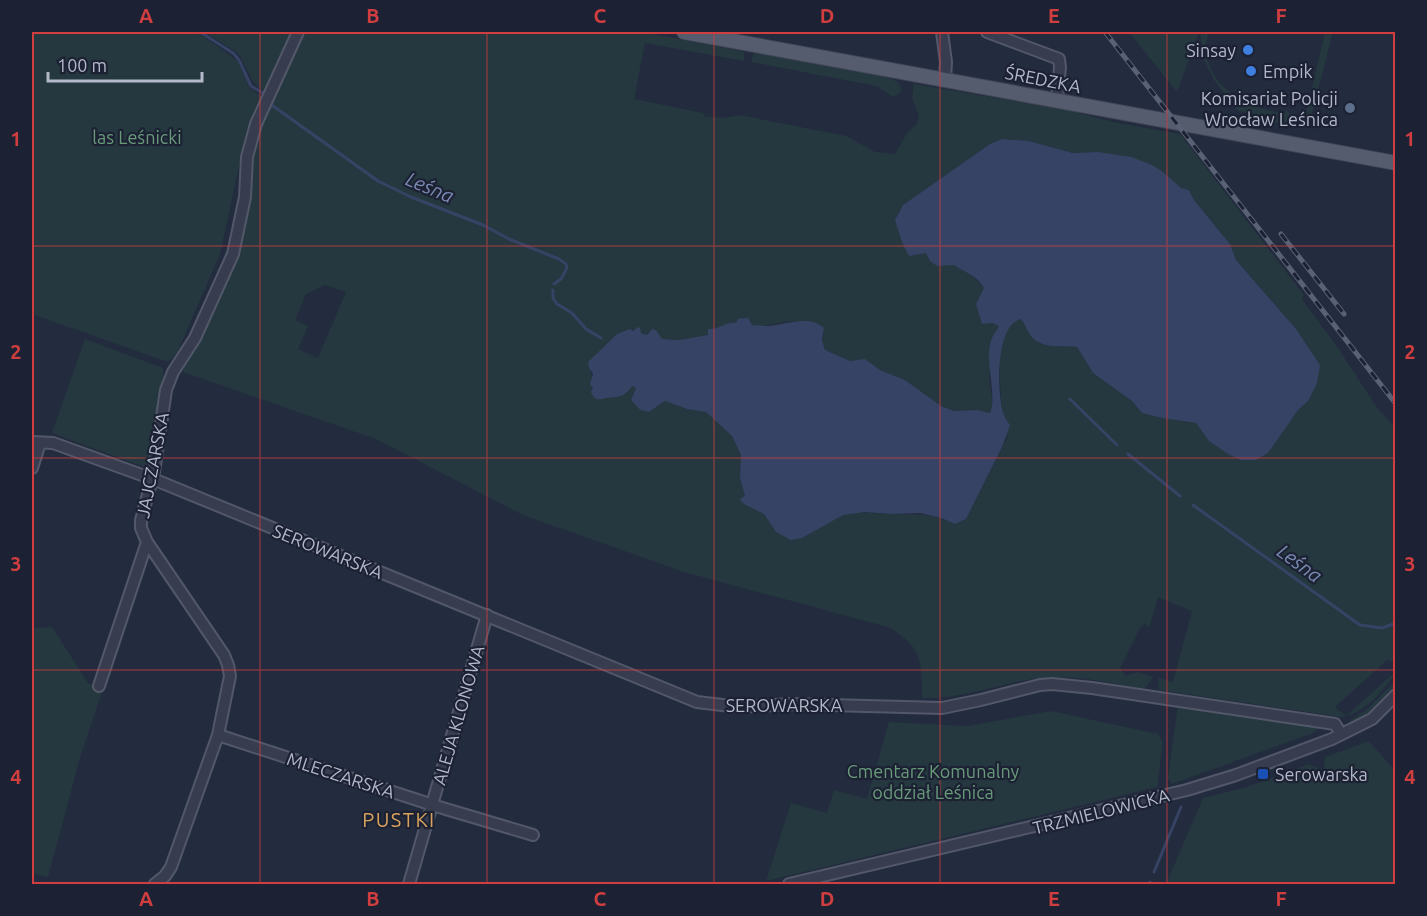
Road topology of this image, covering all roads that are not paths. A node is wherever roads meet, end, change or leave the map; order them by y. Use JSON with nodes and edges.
{"nodes":[{"id":1,"x":298,"y":32,"type":"edge"},
{"id":2,"x":684,"y":32,"type":"edge"},
{"id":3,"x":942,"y":32,"type":"edge"},
{"id":4,"x":987,"y":32,"type":"edge"},
{"id":5,"x":945,"y":79,"type":"junction"},
{"id":6,"x":1057,"y":100,"type":"junction"},
{"id":7,"x":1395,"y":163,"type":"edge"},
{"id":8,"x":36,"y":442,"type":"edge"},
{"id":9,"x":32,"y":468,"type":"edge"},
{"id":10,"x":153,"y":479,"type":"junction"},
{"id":11,"x":147,"y":542,"type":"junction"},
{"id":12,"x":487,"y":615,"type":"junction"},
{"id":13,"x":99,"y":686,"type":"dead end"},
{"id":14,"x":1395,"y":695,"type":"edge"},
{"id":15,"x":1341,"y":734,"type":"junction"},
{"id":16,"x":218,"y":735,"type":"junction"},
{"id":17,"x":432,"y":805,"type":"junction"},
{"id":18,"x":533,"y":835,"type":"dead end"},
{"id":19,"x":155,"y":885,"type":"edge"},
{"id":20,"x":409,"y":885,"type":"edge"},
{"id":21,"x":789,"y":885,"type":"edge"}],
"edges":[{"from":1,"to":10,"type":"street","name":"JAJCZARSKA"},
{"from":2,"to":5,"type":"main road","name":"ŚREDZKA"},
{"from":3,"to":5,"type":"street"},
{"from":4,"to":6,"type":"street"},
{"from":5,"to":6,"type":"main road","name":"ŚREDZKA"},
{"from":6,"to":7,"type":"main road","name":"ŚREDZKA"},
{"from":8,"to":9,"type":"street"},
{"from":8,"to":10,"type":"street","name":"SEROWARSKA"},
{"from":10,"to":11,"type":"street","name":"JAJCZARSKA"},
{"from":10,"to":12,"type":"street","name":"SEROWARSKA"},
{"from":11,"to":13,"type":"street"},
{"from":11,"to":16,"type":"street","name":"JAJCZARSKA"},
{"from":12,"to":15,"type":"street","name":"SEROWARSKA"},
{"from":12,"to":17,"type":"street","name":"ALEJA KLONOWA"},
{"from":14,"to":15,"type":"street","name":"TRZMIELOWICKA"},
{"from":15,"to":21,"type":"street","name":"TRZMIELOWICKA"},
{"from":16,"to":17,"type":"street","name":"MLECZARSKA"},
{"from":16,"to":19,"type":"street","name":"JAJCZARSKA"},
{"from":17,"to":18,"type":"street","name":"MLECZARSKA"},
{"from":17,"to":20,"type":"street","name":"ALEJA KLONOWA"}]}
